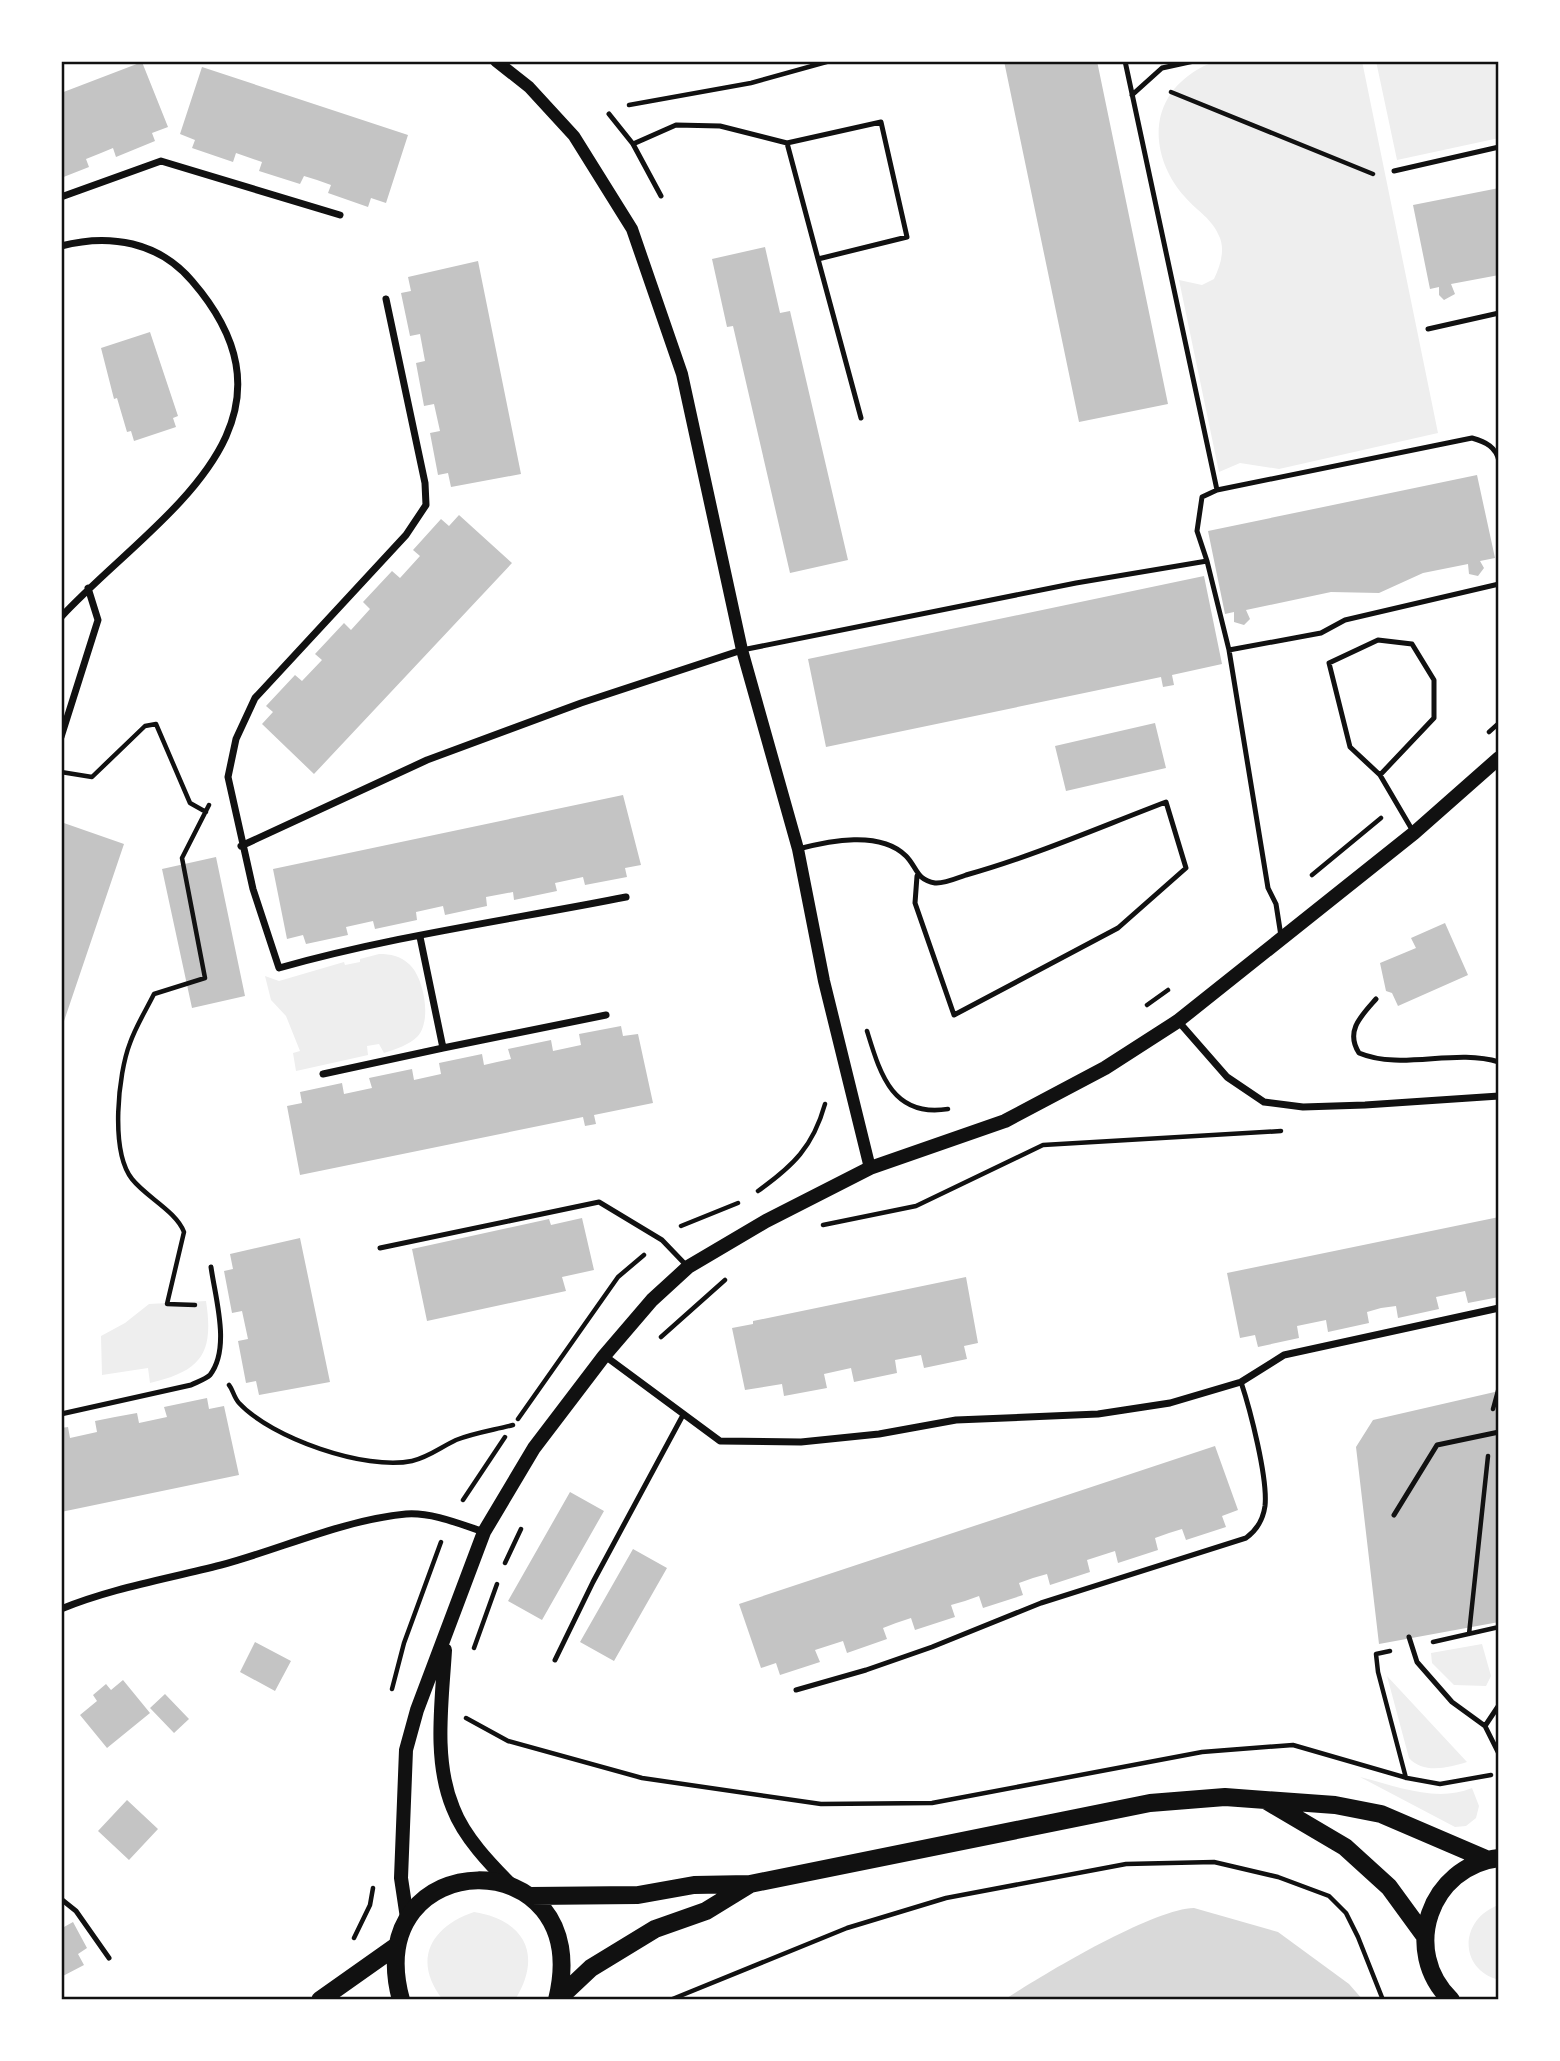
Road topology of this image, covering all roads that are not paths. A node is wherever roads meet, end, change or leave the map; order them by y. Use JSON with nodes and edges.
{"nodes":[{"id":1,"x":496,"y":61,"type":"edge"},
{"id":2,"x":1125,"y":61,"type":"edge"},
{"id":3,"x":1194,"y":61,"type":"edge"},
{"id":4,"x":1132,"y":95,"type":"junction"},
{"id":5,"x":609,"y":114,"type":"road end"},
{"id":6,"x":787,"y":143,"type":"junction"},
{"id":7,"x":634,"y":144,"type":"junction"},
{"id":8,"x":1499,"y":147,"type":"edge"},
{"id":9,"x":1394,"y":171,"type":"dead end"},
{"id":10,"x":661,"y":196,"type":"dead end"},
{"id":11,"x":61,"y":197,"type":"edge"},
{"id":12,"x":340,"y":215,"type":"dead end"},
{"id":13,"x":61,"y":246,"type":"edge"},
{"id":14,"x":818,"y":259,"type":"junction"},
{"id":15,"x":386,"y":299,"type":"dead end"},
{"id":16,"x":1499,"y":313,"type":"edge"},
{"id":17,"x":1429,"y":329,"type":"dead end"},
{"id":18,"x":861,"y":418,"type":"dead end"},
{"id":19,"x":1499,"y":461,"type":"edge"},
{"id":20,"x":1217,"y":490,"type":"junction"},
{"id":21,"x":1207,"y":561,"type":"junction"},
{"id":22,"x":1499,"y":584,"type":"edge"},
{"id":23,"x":88,"y":588,"type":"junction"},
{"id":24,"x":61,"y":617,"type":"edge"},
{"id":25,"x":742,"y":650,"type":"junction"},
{"id":26,"x":1229,"y":650,"type":"junction"},
{"id":27,"x":61,"y":737,"type":"edge"},
{"id":28,"x":1499,"y":758,"type":"edge"},
{"id":29,"x":1380,"y":775,"type":"junction"},
{"id":30,"x":1414,"y":833,"type":"junction"},
{"id":31,"x":242,"y":846,"type":"junction"},
{"id":32,"x":798,"y":849,"type":"junction"},
{"id":33,"x":917,"y":876,"type":"junction"},
{"id":34,"x":626,"y":897,"type":"dead end"},
{"id":35,"x":1281,"y":936,"type":"junction"},
{"id":36,"x":420,"y":937,"type":"junction"},
{"id":37,"x":1376,"y":999,"type":"dead end"},
{"id":38,"x":606,"y":1015,"type":"dead end"},
{"id":39,"x":1178,"y":1021,"type":"junction"},
{"id":40,"x":443,"y":1048,"type":"junction"},
{"id":41,"x":1499,"y":1062,"type":"edge"},
{"id":42,"x":323,"y":1074,"type":"dead end"},
{"id":43,"x":1499,"y":1096,"type":"edge"},
{"id":44,"x":870,"y":1168,"type":"junction"},
{"id":45,"x":380,"y":1248,"type":"dead end"},
{"id":46,"x":211,"y":1267,"type":"dead end"},
{"id":47,"x":688,"y":1267,"type":"junction"},
{"id":48,"x":1499,"y":1308,"type":"edge"},
{"id":49,"x":604,"y":1356,"type":"junction"},
{"id":50,"x":1241,"y":1381,"type":"junction"},
{"id":51,"x":61,"y":1414,"type":"edge"},
{"id":52,"x":684,"y":1415,"type":"junction"},
{"id":53,"x":1499,"y":1432,"type":"edge"},
{"id":54,"x":1394,"y":1515,"type":"dead end"},
{"id":55,"x":484,"y":1532,"type":"junction"},
{"id":56,"x":61,"y":1609,"type":"edge"},
{"id":57,"x":1409,"y":1637,"type":"dead end"},
{"id":58,"x":446,"y":1639,"type":"junction"},
{"id":59,"x":555,"y":1660,"type":"dead end"},
{"id":60,"x":796,"y":1690,"type":"dead end"},
{"id":61,"x":1499,"y":1705,"type":"edge"},
{"id":62,"x":1485,"y":1726,"type":"junction"},
{"id":63,"x":1499,"y":1754,"type":"edge"},
{"id":64,"x":1264,"y":1799,"type":"junction"},
{"id":65,"x":1492,"y":1858,"type":"edge"},
{"id":66,"x":750,"y":1884,"type":"junction"},
{"id":67,"x":512,"y":1886,"type":"junction"},
{"id":68,"x":530,"y":1896,"type":"junction"},
{"id":69,"x":61,"y":1899,"type":"edge"},
{"id":70,"x":407,"y":1918,"type":"junction"},
{"id":71,"x":1424,"y":1935,"type":"junction"},
{"id":72,"x":395,"y":1947,"type":"junction"},
{"id":73,"x":109,"y":1958,"type":"dead end"},
{"id":74,"x":320,"y":2000,"type":"edge"},
{"id":75,"x":401,"y":2000,"type":"edge"},
{"id":76,"x":557,"y":2000,"type":"edge"},
{"id":77,"x":1451,"y":2000,"type":"edge"}],
"edges":[{"from":1,"to":25,"type":"street"},
{"from":2,"to":4,"type":"lane"},
{"from":3,"to":4,"type":"lane"},
{"from":4,"to":20,"type":"lane"},
{"from":5,"to":7,"type":"lane"},
{"from":6,"to":7,"type":"lane"},
{"from":6,"to":14,"type":"lane"},
{"from":6,"to":14,"type":"lane"},
{"from":7,"to":10,"type":"lane"},
{"from":8,"to":9,"type":"lane"},
{"from":11,"to":12,"type":"street"},
{"from":13,"to":23,"type":"street"},
{"from":14,"to":18,"type":"lane"},
{"from":15,"to":31,"type":"street"},
{"from":16,"to":17,"type":"lane"},
{"from":19,"to":20,"type":"lane"},
{"from":20,"to":21,"type":"lane"},
{"from":21,"to":25,"type":"lane"},
{"from":21,"to":26,"type":"lane"},
{"from":22,"to":26,"type":"lane"},
{"from":23,"to":24,"type":"street"},
{"from":23,"to":27,"type":"street"},
{"from":25,"to":31,"type":"street"},
{"from":25,"to":32,"type":"street"},
{"from":26,"to":35,"type":"lane"},
{"from":28,"to":30,"type":"main road"},
{"from":29,"to":29,"type":"lane"},
{"from":29,"to":30,"type":"lane"},
{"from":30,"to":35,"type":"main road"},
{"from":31,"to":36,"type":"street"},
{"from":32,"to":33,"type":"lane"},
{"from":32,"to":44,"type":"street"},
{"from":33,"to":33,"type":"lane"},
{"from":34,"to":36,"type":"street"},
{"from":35,"to":39,"type":"main road"},
{"from":36,"to":40,"type":"street"},
{"from":37,"to":41,"type":"lane"},
{"from":38,"to":40,"type":"street"},
{"from":39,"to":43,"type":"street"},
{"from":39,"to":44,"type":"main road"},
{"from":40,"to":42,"type":"street"},
{"from":44,"to":47,"type":"main road"},
{"from":45,"to":47,"type":"lane"},
{"from":46,"to":51,"type":"lane"},
{"from":47,"to":49,"type":"main road"},
{"from":48,"to":50,"type":"street"},
{"from":49,"to":52,"type":"street"},
{"from":49,"to":55,"type":"main road"},
{"from":50,"to":52,"type":"street"},
{"from":50,"to":60,"type":"lane"},
{"from":52,"to":59,"type":"lane"},
{"from":53,"to":54,"type":"lane"},
{"from":55,"to":56,"type":"street"},
{"from":55,"to":58,"type":"main road"},
{"from":57,"to":62,"type":"lane"},
{"from":58,"to":67,"type":"main road"},
{"from":58,"to":70,"type":"main road"},
{"from":61,"to":62,"type":"lane"},
{"from":62,"to":63,"type":"lane"},
{"from":64,"to":65,"type":"main road"},
{"from":64,"to":66,"type":"main road"},
{"from":64,"to":71,"type":"main road"},
{"from":65,"to":71,"type":"main road"},
{"from":66,"to":68,"type":"main road"},
{"from":66,"to":76,"type":"main road"},
{"from":67,"to":68,"type":"main road"},
{"from":67,"to":70,"type":"main road"},
{"from":68,"to":76,"type":"main road"},
{"from":69,"to":73,"type":"lane"},
{"from":70,"to":72,"type":"main road"},
{"from":71,"to":77,"type":"main road"},
{"from":72,"to":74,"type":"main road"},
{"from":72,"to":75,"type":"main road"}]}
